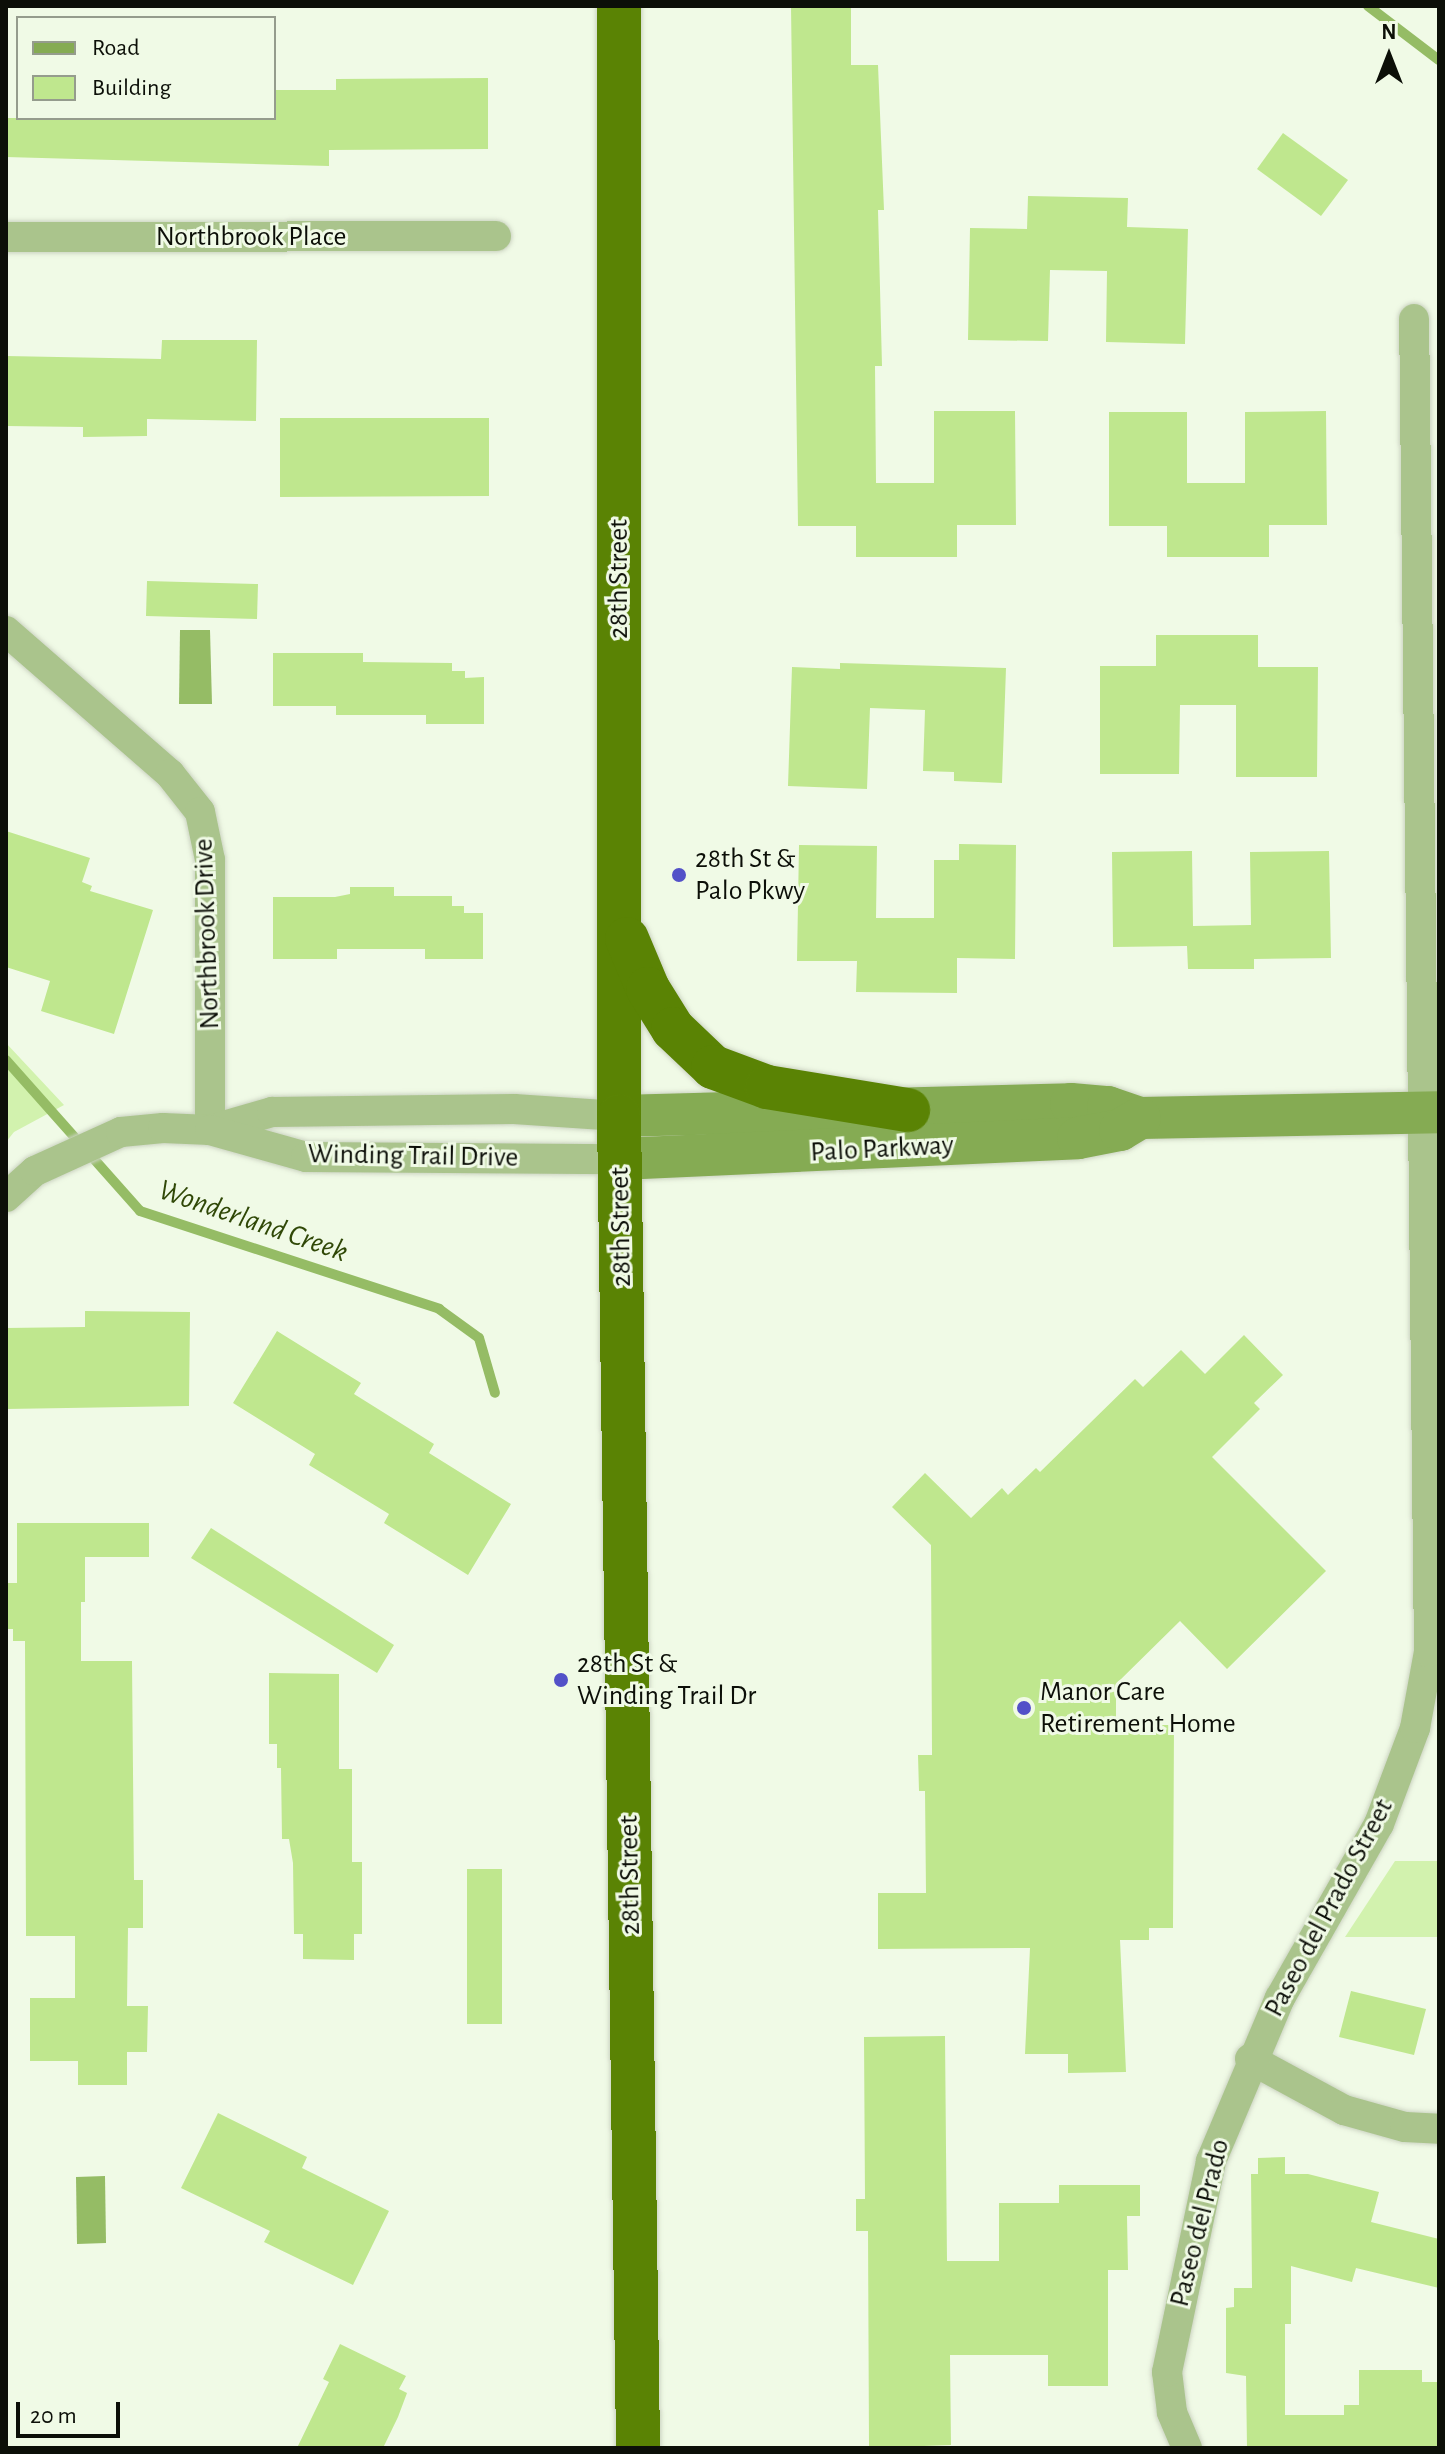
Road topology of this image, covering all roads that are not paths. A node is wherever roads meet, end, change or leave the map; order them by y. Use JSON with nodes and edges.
{"nodes":[{"id":1,"x":619,"y":6,"type":"edge"},
{"id":2,"x":496,"y":236,"type":"dead end"},
{"id":3,"x":6,"y":237,"type":"edge"},
{"id":4,"x":1414,"y":319,"type":"dead end"},
{"id":5,"x":6,"y":631,"type":"edge"},
{"id":6,"x":619,"y":919,"type":"junction"},
{"id":7,"x":908,"y":1110,"type":"junction"},
{"id":8,"x":1432,"y":1112,"type":"edge"},
{"id":9,"x":1140,"y":1118,"type":"junction"},
{"id":10,"x":210,"y":1130,"type":"junction"},
{"id":11,"x":619,"y":1138,"type":"junction"},
{"id":12,"x":6,"y":1197,"type":"edge"},
{"id":13,"x":1434,"y":1347,"type":"edge"},
{"id":14,"x":1431,"y":1691,"type":"edge"},
{"id":15,"x":1250,"y":2059,"type":"junction"},
{"id":16,"x":1439,"y":2129,"type":"edge"},
{"id":17,"x":638,"y":2448,"type":"edge"},
{"id":18,"x":1187,"y":2448,"type":"edge"}],
"edges":[{"from":1,"to":6,"type":"highway","name":"28th Street"},
{"from":2,"to":3,"type":"street","name":"Northbrook Place"},
{"from":4,"to":8,"type":"street","name":"Paseo del Prado Street"},
{"from":5,"to":10,"type":"street","name":"Northbrook Drive"},
{"from":6,"to":7,"type":"highway"},
{"from":6,"to":11,"type":"highway","name":"28th Street"},
{"from":7,"to":9,"type":"street","name":"Palo Parkway"},
{"from":7,"to":11,"type":"street","name":"Palo Parkway"},
{"from":8,"to":9,"type":"street","name":"Palo Parkway"},
{"from":8,"to":13,"type":"street","name":"Paseo del Prado Street"},
{"from":9,"to":11,"type":"street","name":"Palo Parkway"},
{"from":10,"to":11,"type":"street","name":"Winding Trail Drive"},
{"from":10,"to":11,"type":"street","name":"Winding Trail Drive"},
{"from":10,"to":12,"type":"street","name":"Winding Trail Drive"},
{"from":11,"to":17,"type":"highway","name":"28th Street"},
{"from":13,"to":14,"type":"street","name":"Paseo del Prado Street"},
{"from":14,"to":15,"type":"street","name":"Paseo del Prado Street"},
{"from":15,"to":16,"type":"street"},
{"from":15,"to":18,"type":"street","name":"Paseo del Prado"}]}
